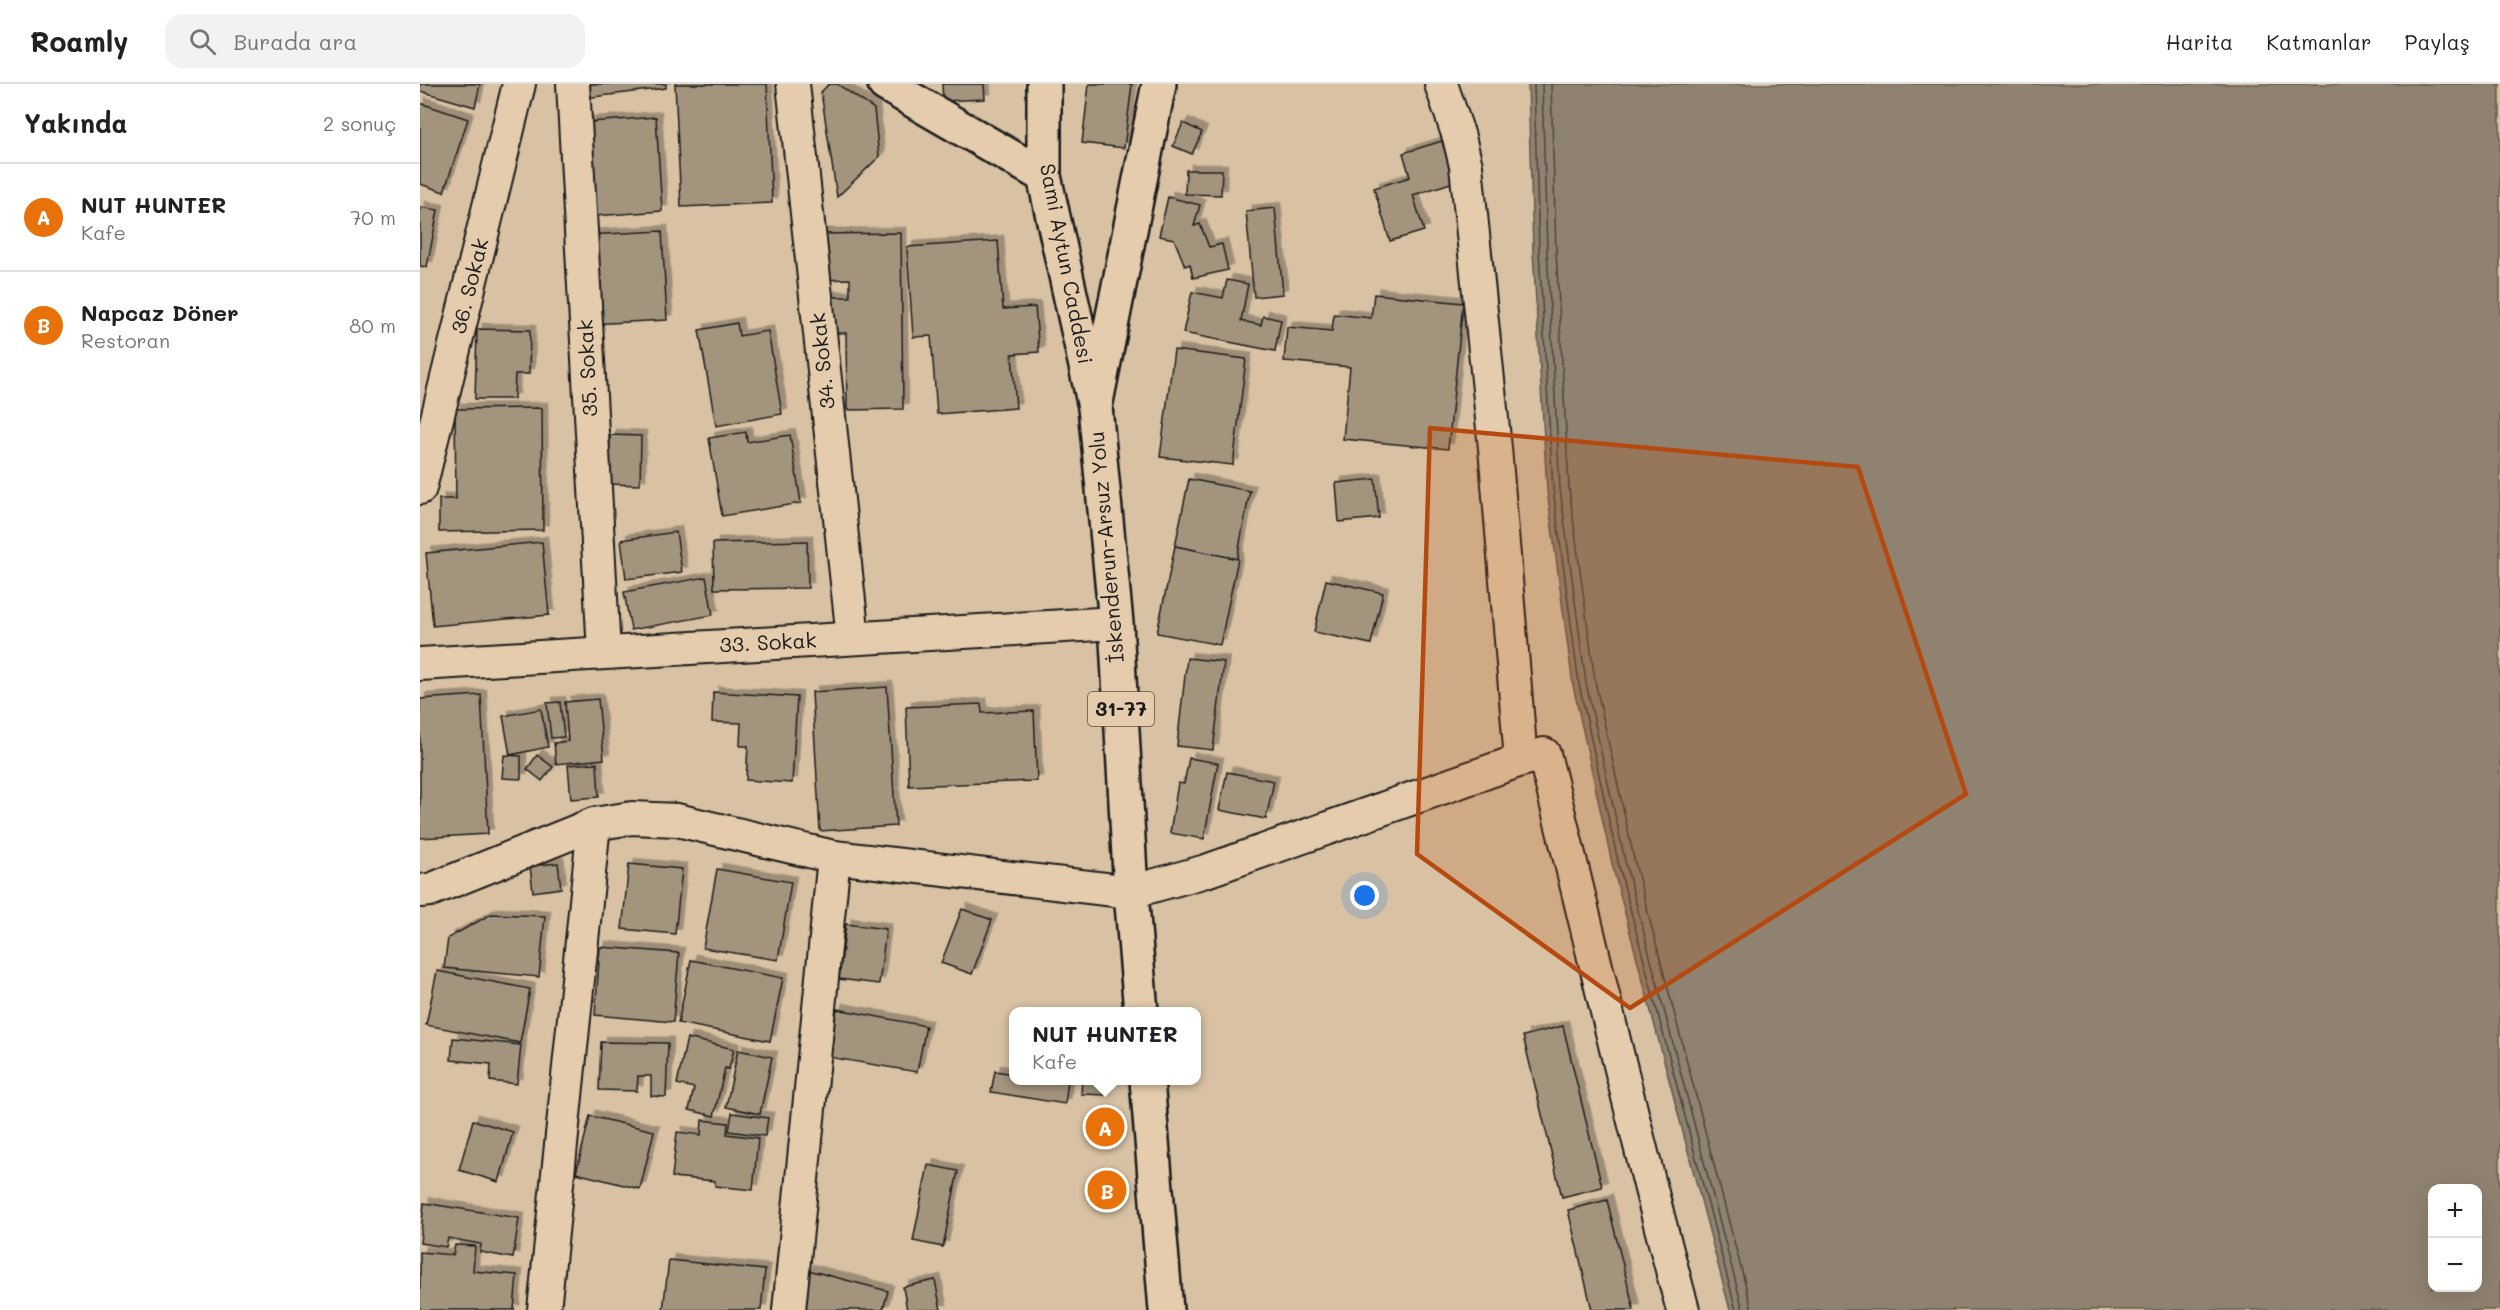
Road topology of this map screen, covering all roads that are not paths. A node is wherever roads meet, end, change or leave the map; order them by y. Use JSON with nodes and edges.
{"nodes":[{"id":1,"x":519,"y":84,"type":"edge"},
{"id":2,"x":573,"y":84,"type":"edge"},
{"id":3,"x":793,"y":84,"type":"edge"},
{"id":4,"x":885,"y":84,"type":"edge"},
{"id":5,"x":1044,"y":84,"type":"edge"},
{"id":6,"x":1159,"y":84,"type":"edge"},
{"id":7,"x":1441,"y":84,"type":"edge"},
{"id":8,"x":1044,"y":177,"type":"junction"},
{"id":9,"x":1095,"y":406,"type":"junction"},
{"id":10,"x":420,"y":488,"type":"edge"},
{"id":11,"x":1116,"y":622,"type":"junction"},
{"id":12,"x":853,"y":638,"type":"junction"},
{"id":13,"x":604,"y":653,"type":"junction"},
{"id":14,"x":420,"y":664,"type":"edge"},
{"id":15,"x":1521,"y":760,"type":"junction"},
{"id":16,"x":594,"y":824,"type":"junction"},
{"id":17,"x":834,"y":857,"type":"junction"},
{"id":18,"x":420,"y":891,"type":"edge"},
{"id":19,"x":1131,"y":892,"type":"junction"},
{"id":20,"x":1141,"y":1007,"type":"edge"},
{"id":21,"x":1147,"y":1085,"type":"edge"},
{"id":22,"x":544,"y":1310,"type":"edge"},
{"id":23,"x":789,"y":1310,"type":"edge"},
{"id":24,"x":1166,"y":1310,"type":"edge"},
{"id":25,"x":1683,"y":1310,"type":"edge"}],
"edges":[{"from":1,"to":10,"type":"street","name":"36. Sokak"},
{"from":2,"to":13,"type":"street","name":"35. Sokak"},
{"from":3,"to":12,"type":"street","name":"34. Sokak"},
{"from":4,"to":8,"type":"main road"},
{"from":5,"to":8,"type":"main road","name":"Sami Aytun Caddesi"},
{"from":6,"to":9,"type":"main road","name":"İskenderun-Arsuz Yolu","number":"31-77"},
{"from":7,"to":15,"type":"street"},
{"from":8,"to":9,"type":"main road","name":"Sami Aytun Caddesi"},
{"from":9,"to":11,"type":"main road","name":"İskenderun-Arsuz Yolu","number":"31-77"},
{"from":11,"to":12,"type":"street","name":"33. Sokak"},
{"from":11,"to":19,"type":"main road","name":"İskenderun-Arsuz Yolu","number":"31-77"},
{"from":12,"to":13,"type":"street","name":"33. Sokak"},
{"from":13,"to":14,"type":"street","name":"33. Sokak"},
{"from":15,"to":19,"type":"street"},
{"from":15,"to":25,"type":"street"},
{"from":16,"to":17,"type":"street"},
{"from":16,"to":18,"type":"street"},
{"from":16,"to":22,"type":"street"},
{"from":17,"to":19,"type":"street"},
{"from":17,"to":23,"type":"street"},
{"from":19,"to":20,"type":"main road","name":"İskenderun-Arsuz Yolu","number":"31-77"},
{"from":21,"to":24,"type":"main road"}]}
